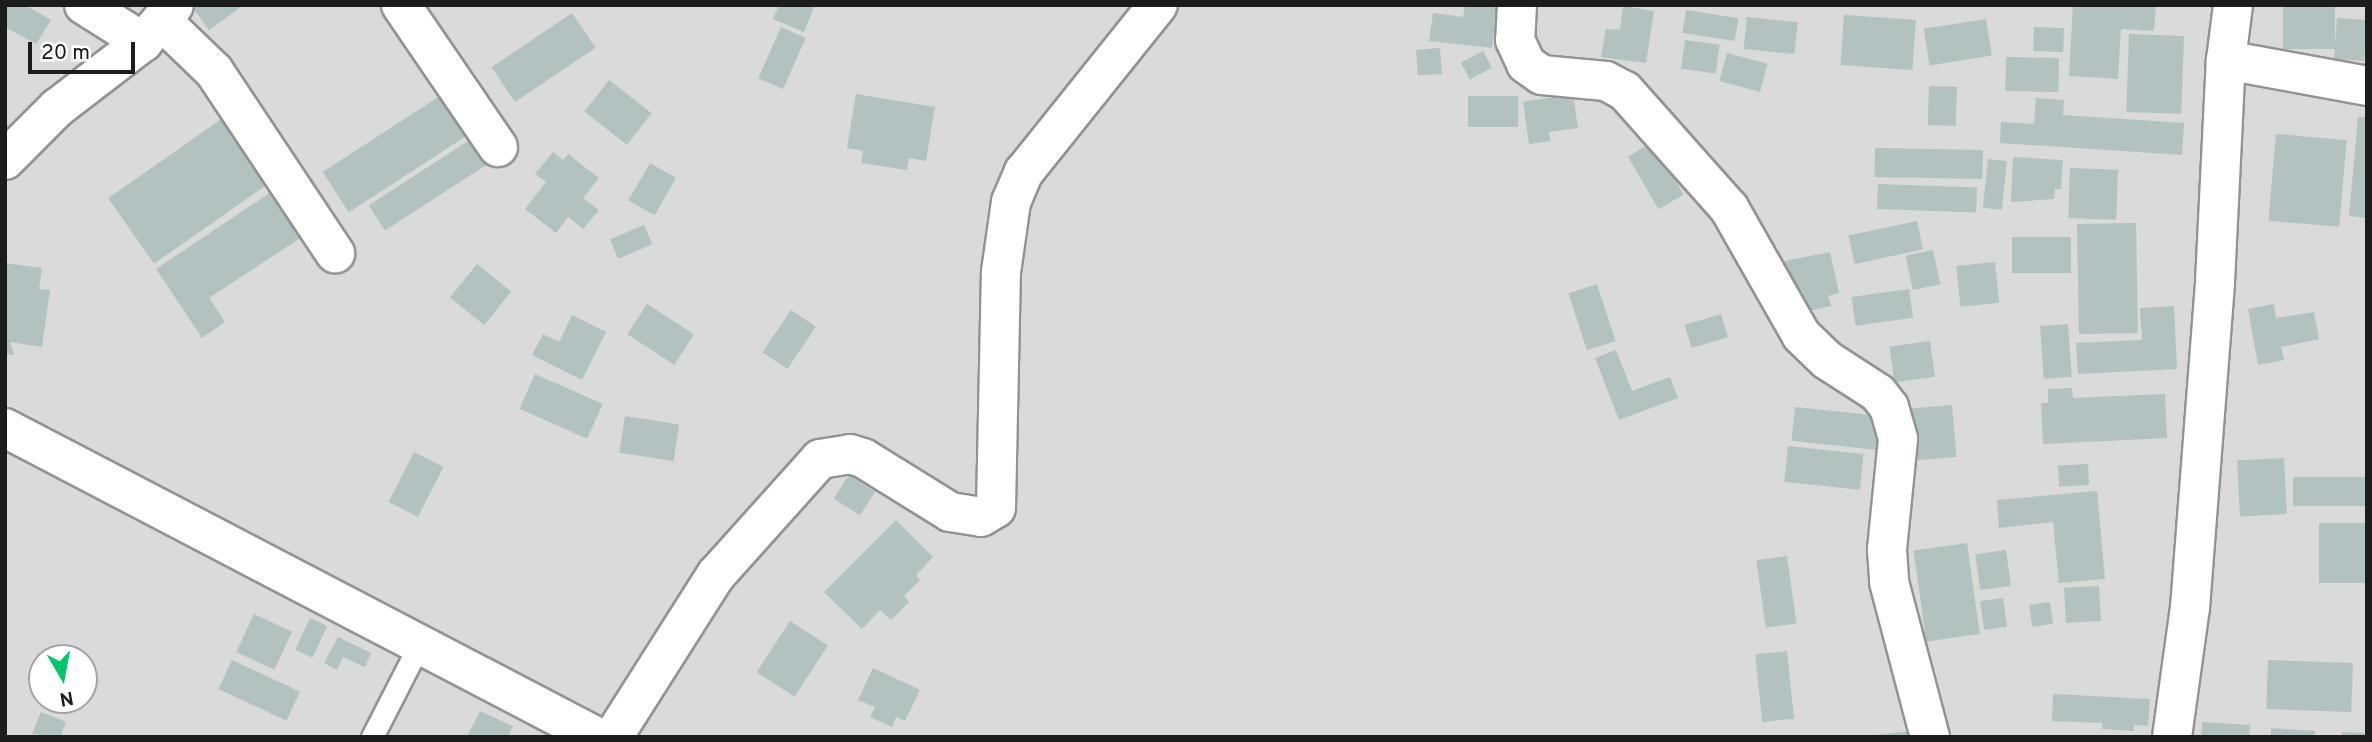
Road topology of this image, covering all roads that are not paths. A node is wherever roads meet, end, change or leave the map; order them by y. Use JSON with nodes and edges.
{"nodes":[{"id":1,"x":84,"y":5,"type":"edge"},
{"id":2,"x":401,"y":5,"type":"edge"},
{"id":3,"x":1158,"y":5,"type":"edge"},
{"id":4,"x":1517,"y":5,"type":"edge"},
{"id":5,"x":2233,"y":5,"type":"edge"},
{"id":6,"x":160,"y":23,"type":"edge"},
{"id":7,"x":2226,"y":60,"type":"junction"},
{"id":8,"x":2367,"y":86,"type":"edge"},
{"id":9,"x":498,"y":147,"type":"dead end"},
{"id":10,"x":5,"y":160,"type":"edge"},
{"id":11,"x":335,"y":253,"type":"dead end"},
{"id":12,"x":5,"y":428,"type":"edge"},
{"id":13,"x":419,"y":645,"type":"junction"},
{"id":14,"x":372,"y":737,"type":"edge"},
{"id":15,"x":597,"y":737,"type":"edge"},
{"id":16,"x":613,"y":737,"type":"edge"},
{"id":17,"x":1930,"y":737,"type":"edge"},
{"id":18,"x":2172,"y":737,"type":"edge"}],
"edges":[{"from":1,"to":6,"type":"street"},
{"from":2,"to":9,"type":"street"},
{"from":3,"to":16,"type":"street"},
{"from":4,"to":17,"type":"street"},
{"from":5,"to":7,"type":"street"},
{"from":6,"to":10,"type":"street"},
{"from":6,"to":11,"type":"street"},
{"from":7,"to":8,"type":"street"},
{"from":7,"to":18,"type":"street"},
{"from":12,"to":13,"type":"street"},
{"from":13,"to":14,"type":"lane"},
{"from":13,"to":15,"type":"street"}]}
